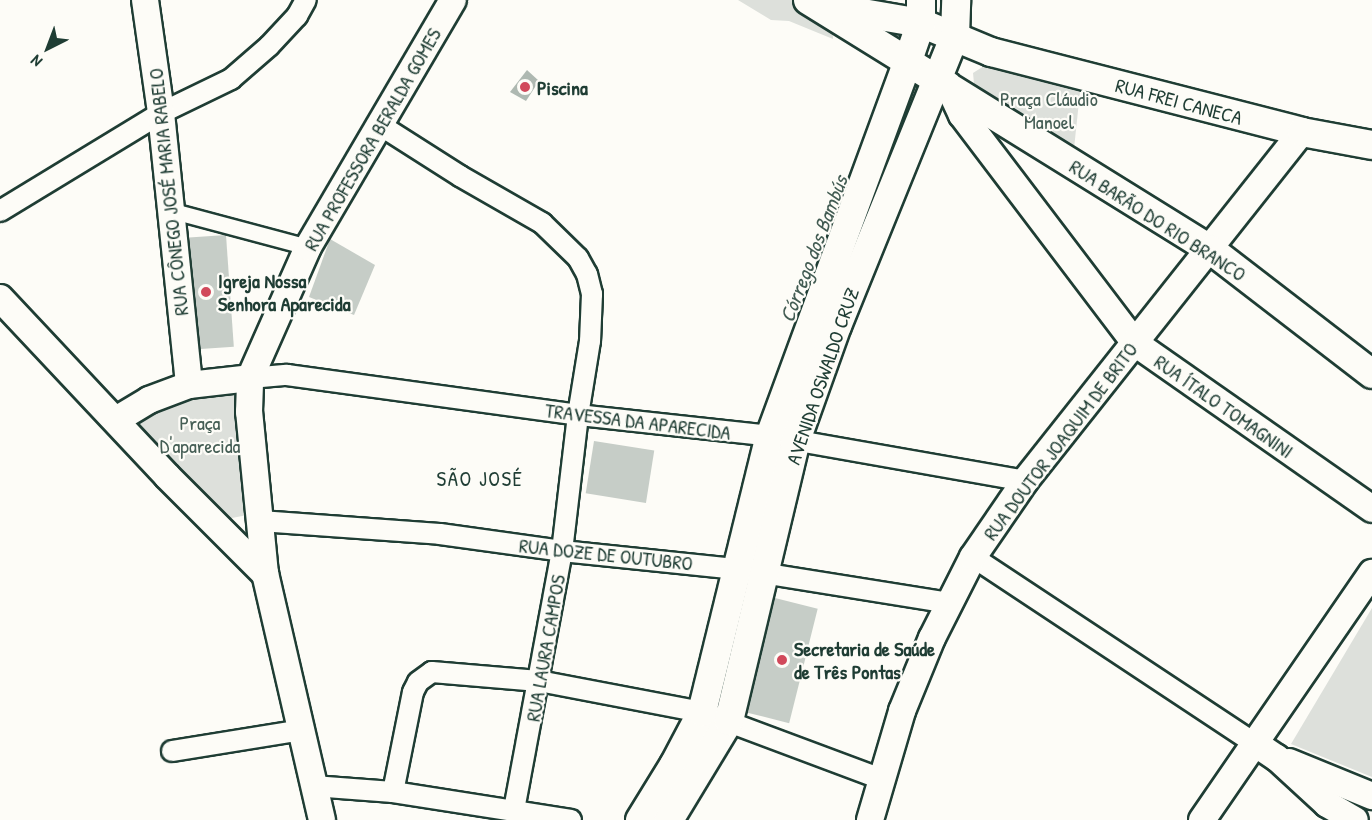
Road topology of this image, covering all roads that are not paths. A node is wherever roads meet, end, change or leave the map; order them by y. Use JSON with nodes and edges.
{"nodes":[{"id":1,"x":145,"y":0,"type":"edge"},
{"id":2,"x":306,"y":0,"type":"edge"},
{"id":3,"x":453,"y":0,"type":"edge"},
{"id":4,"x":957,"y":0,"type":"edge"},
{"id":5,"x":813,"y":3,"type":"edge"},
{"id":6,"x":921,"y":11,"type":"edge"},
{"id":7,"x":955,"y":36,"type":"junction"},
{"id":8,"x":907,"y":63,"type":"junction"},
{"id":9,"x":954,"y":94,"type":"junction"},
{"id":10,"x":161,"y":113,"type":"junction"},
{"id":11,"x":380,"y":125,"type":"junction"},
{"id":12,"x":1302,"y":132,"type":"junction"},
{"id":13,"x":1372,"y":145,"type":"edge"},
{"id":14,"x":170,"y":210,"type":"junction"},
{"id":15,"x":0,"y":211,"type":"edge"},
{"id":16,"x":308,"y":247,"type":"junction"},
{"id":17,"x":1210,"y":250,"type":"junction"},
{"id":18,"x":0,"y":298,"type":"edge"},
{"id":19,"x":1135,"y":343,"type":"junction"},
{"id":20,"x":1372,"y":374,"type":"edge"},
{"id":21,"x":250,"y":378,"type":"junction"},
{"id":22,"x":189,"y":385,"type":"junction"},
{"id":23,"x":578,"y":415,"type":"junction"},
{"id":24,"x":116,"y":420,"type":"junction"},
{"id":25,"x":782,"y":439,"type":"junction"},
{"id":26,"x":1025,"y":481,"type":"junction"},
{"id":27,"x":1372,"y":509,"type":"edge"},
{"id":28,"x":260,"y":521,"type":"junction"},
{"id":29,"x":218,"y":527,"type":"junction"},
{"id":30,"x":562,"y":551,"type":"junction"},
{"id":31,"x":974,"y":557,"type":"junction"},
{"id":32,"x":751,"y":571,"type":"junction"},
{"id":33,"x":1372,"y":573,"type":"edge"},
{"id":34,"x":265,"y":574,"type":"junction"},
{"id":35,"x":950,"y":603,"type":"junction"},
{"id":36,"x":539,"y":681,"type":"junction"},
{"id":37,"x":702,"y":712,"type":"junction"},
{"id":38,"x":729,"y":721,"type":"junction"},
{"id":39,"x":302,"y":730,"type":"junction"},
{"id":40,"x":1256,"y":744,"type":"junction"},
{"id":41,"x":172,"y":751,"type":"dead end"},
{"id":42,"x":1277,"y":758,"type":"junction"},
{"id":43,"x":881,"y":779,"type":"junction"},
{"id":44,"x":313,"y":786,"type":"junction"},
{"id":45,"x":393,"y":792,"type":"junction"},
{"id":46,"x":1372,"y":796,"type":"edge"},
{"id":47,"x":513,"y":811,"type":"junction"},
{"id":48,"x":322,"y":820,"type":"edge"},
{"id":49,"x":571,"y":820,"type":"edge"},
{"id":50,"x":640,"y":820,"type":"edge"},
{"id":51,"x":669,"y":820,"type":"edge"},
{"id":52,"x":870,"y":820,"type":"edge"},
{"id":53,"x":1202,"y":820,"type":"edge"},
{"id":54,"x":1355,"y":820,"type":"edge"}],
"edges":[{"from":1,"to":10,"type":"street","name":"RUA CÔNEGO JOSÉ MARIA RABELO"},
{"from":2,"to":10,"type":"street"},
{"from":3,"to":11,"type":"street","name":"RUA PROFESSORA BERALDA GOMES"},
{"from":4,"to":7,"type":"main road","name":"AVENIDA OSWALDO CRUZ"},
{"from":5,"to":6,"type":"main road","name":"RUA FREI CANECA"},
{"from":5,"to":8,"type":"main road","name":"RUA BARÃO DO RIO BRANCO"},
{"from":6,"to":7,"type":"main road","name":"RUA FREI CANECA"},
{"from":6,"to":8,"type":"main road","name":"AVENIDA OSWALDO CRUZ"},
{"from":7,"to":9,"type":"main road","name":"AVENIDA OSWALDO CRUZ"},
{"from":7,"to":12,"type":"main road","name":"RUA FREI CANECA"},
{"from":8,"to":9,"type":"main road","name":"RUA BARÃO DO RIO BRANCO"},
{"from":8,"to":25,"type":"main road","name":"AVENIDA OSWALDO CRUZ"},
{"from":9,"to":17,"type":"main road","name":"RUA BARÃO DO RIO BRANCO"},
{"from":9,"to":19,"type":"street","name":"RUA ÍTALO TOMAGNINI"},
{"from":9,"to":25,"type":"main road","name":"AVENIDA OSWALDO CRUZ"},
{"from":10,"to":14,"type":"street","name":"RUA CÔNEGO JOSÉ MARIA RABELO"},
{"from":10,"to":15,"type":"street"},
{"from":11,"to":16,"type":"street","name":"RUA PROFESSORA BERALDA GOMES"},
{"from":11,"to":23,"type":"street","name":"RUA LAURA CAMPOS"},
{"from":12,"to":13,"type":"main road","name":"RUA FREI CANECA"},
{"from":12,"to":17,"type":"street","name":"RUA DOUTOR JOAQUIM DE BRITO"},
{"from":14,"to":16,"type":"street"},
{"from":14,"to":22,"type":"street","name":"RUA CÔNEGO JOSÉ MARIA RABELO"},
{"from":16,"to":21,"type":"street","name":"RUA PROFESSORA BERALDA GOMES"},
{"from":17,"to":19,"type":"street","name":"RUA DOUTOR JOAQUIM DE BRITO"},
{"from":17,"to":20,"type":"main road","name":"RUA BARÃO DO RIO BRANCO"},
{"from":18,"to":24,"type":"street"},
{"from":19,"to":26,"type":"street","name":"RUA DOUTOR JOAQUIM DE BRITO"},
{"from":19,"to":27,"type":"street","name":"RUA ÍTALO TOMAGNINI"},
{"from":21,"to":22,"type":"street"},
{"from":21,"to":23,"type":"street","name":"TRAVESSA DA APARECIDA"},
{"from":21,"to":28,"type":"street"},
{"from":22,"to":24,"type":"street"},
{"from":23,"to":25,"type":"street","name":"TRAVESSA DA APARECIDA"},
{"from":23,"to":30,"type":"street","name":"RUA LAURA CAMPOS"},
{"from":24,"to":29,"type":"street"},
{"from":25,"to":26,"type":"street","name":"TRAVESSA DA APARECIDA"},
{"from":25,"to":32,"type":"main road","name":"AVENIDA OSWALDO CRUZ"},
{"from":26,"to":31,"type":"street","name":"RUA DOUTOR JOAQUIM DE BRITO"},
{"from":28,"to":29,"type":"street"},
{"from":28,"to":30,"type":"street","name":"RUA DOZE DE OUTUBRO"},
{"from":28,"to":34,"type":"street"},
{"from":29,"to":34,"type":"street"},
{"from":30,"to":32,"type":"street","name":"RUA DOZE DE OUTUBRO"},
{"from":30,"to":36,"type":"street","name":"RUA LAURA CAMPOS"},
{"from":31,"to":35,"type":"street","name":"RUA DOUTOR JOAQUIM DE BRITO"},
{"from":31,"to":40,"type":"street"},
{"from":32,"to":35,"type":"street","name":"RUA DOZE DE OUTUBRO"},
{"from":32,"to":37,"type":"main road","name":"AVENIDA OSWALDO CRUZ"},
{"from":32,"to":38,"type":"main road","name":"AVENIDA OSWALDO CRUZ"},
{"from":33,"to":40,"type":"street"},
{"from":34,"to":39,"type":"street"},
{"from":35,"to":43,"type":"street","name":"RUA DOUTOR JOAQUIM DE BRITO"},
{"from":36,"to":37,"type":"street"},
{"from":36,"to":45,"type":"street"},
{"from":36,"to":47,"type":"street","name":"RUA LAURA CAMPOS"},
{"from":37,"to":38,"type":"street"},
{"from":37,"to":50,"type":"main road","name":"AVENIDA OSWALDO CRUZ"},
{"from":38,"to":43,"type":"street"},
{"from":38,"to":51,"type":"main road","name":"AVENIDA OSWALDO CRUZ"},
{"from":39,"to":41,"type":"street"},
{"from":39,"to":44,"type":"street"},
{"from":40,"to":42,"type":"street"},
{"from":40,"to":53,"type":"street"},
{"from":42,"to":46,"type":"street"},
{"from":42,"to":54,"type":"street"},
{"from":43,"to":52,"type":"street","name":"RUA DOUTOR JOAQUIM DE BRITO"},
{"from":44,"to":45,"type":"street"},
{"from":44,"to":48,"type":"street"},
{"from":45,"to":47,"type":"street"},
{"from":47,"to":49,"type":"street"}]}
